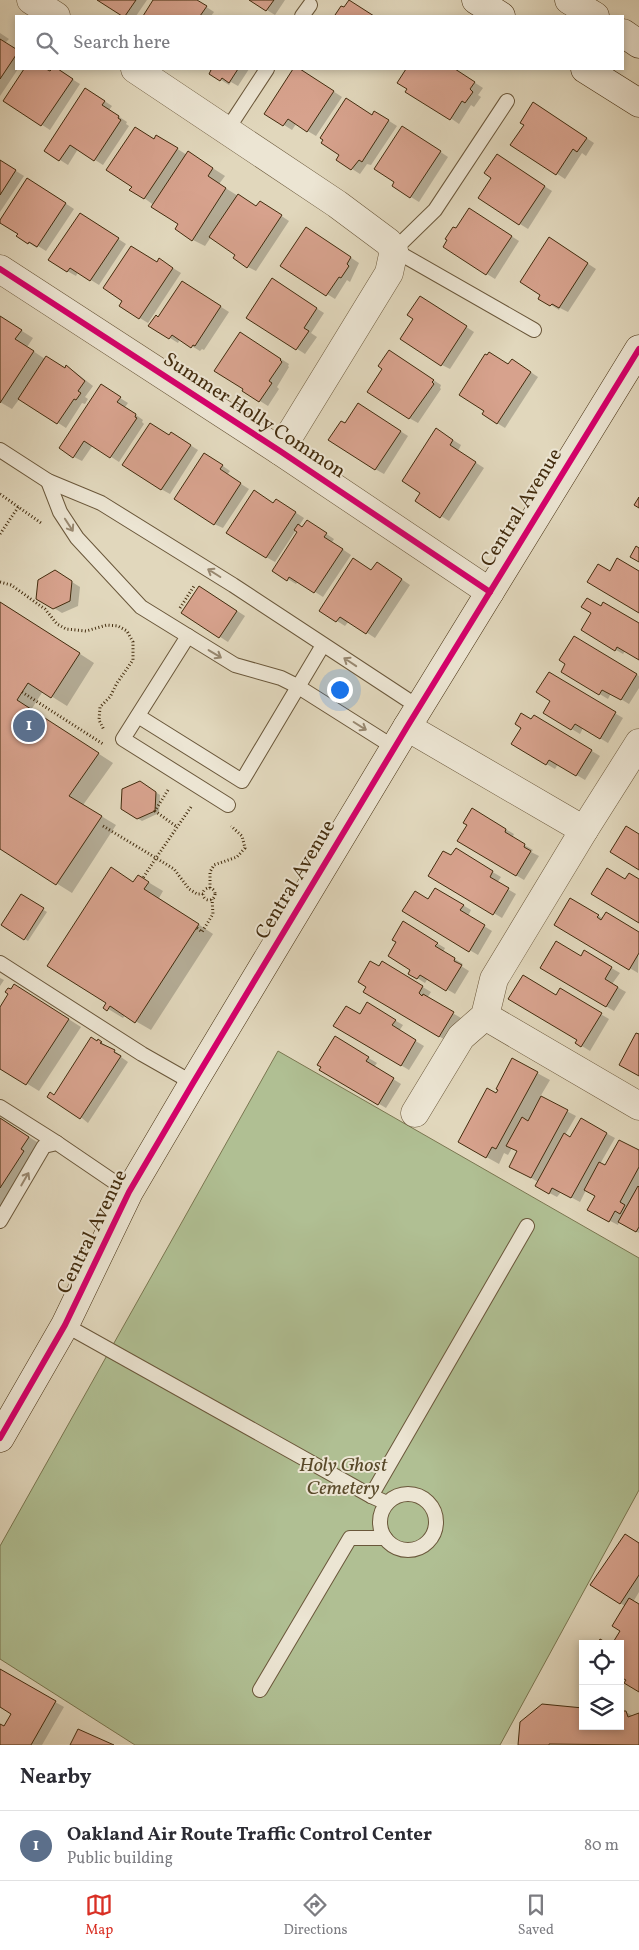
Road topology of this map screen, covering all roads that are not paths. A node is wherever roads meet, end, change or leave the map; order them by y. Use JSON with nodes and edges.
{"nodes":[{"id":1,"x":33,"y":0,"type":"edge"},
{"id":2,"x":476,"y":0,"type":"edge"},
{"id":3,"x":569,"y":0,"type":"edge"},
{"id":4,"x":55,"y":15,"type":"edge"},
{"id":5,"x":499,"y":15,"type":"edge"},
{"id":6,"x":593,"y":15,"type":"edge"},
{"id":7,"x":624,"y":34,"type":"edge"},
{"id":8,"x":639,"y":44,"type":"edge"},
{"id":9,"x":137,"y":70,"type":"edge"},
{"id":10,"x":266,"y":70,"type":"edge"},
{"id":11,"x":586,"y":70,"type":"edge"},
{"id":12,"x":507,"y":101,"type":"dead end"},
{"id":13,"x":634,"y":103,"type":"edge"},
{"id":14,"x":227,"y":130,"type":"junction"},
{"id":15,"x":394,"y":250,"type":"junction"},
{"id":16,"x":0,"y":269,"type":"edge"},
{"id":17,"x":534,"y":330,"type":"dead end"},
{"id":18,"x":639,"y":349,"type":"edge"},
{"id":19,"x":0,"y":450,"type":"edge"},
{"id":20,"x":280,"y":451,"type":"junction"},
{"id":21,"x":48,"y":481,"type":"junction"},
{"id":22,"x":490,"y":592,"type":"junction"},
{"id":23,"x":188,"y":636,"type":"junction"},
{"id":24,"x":323,"y":645,"type":"junction"},
{"id":25,"x":297,"y":686,"type":"junction"},
{"id":26,"x":138,"y":716,"type":"junction"},
{"id":27,"x":407,"y":728,"type":"junction"},
{"id":28,"x":639,"y":743,"type":"edge"},
{"id":29,"x":228,"y":805,"type":"dead end"},
{"id":30,"x":584,"y":830,"type":"junction"},
{"id":31,"x":0,"y":963,"type":"edge"},
{"id":32,"x":485,"y":1016,"type":"junction"},
{"id":33,"x":193,"y":1083,"type":"junction"},
{"id":34,"x":639,"y":1106,"type":"edge"},
{"id":35,"x":0,"y":1107,"type":"edge"},
{"id":36,"x":415,"y":1113,"type":"dead end"},
{"id":37,"x":57,"y":1143,"type":"junction"},
{"id":38,"x":130,"y":1192,"type":"junction"},
{"id":39,"x":0,"y":1221,"type":"edge"},
{"id":40,"x":527,"y":1226,"type":"dead end"},
{"id":41,"x":65,"y":1325,"type":"junction"},
{"id":42,"x":7,"y":1410,"type":"edge"},
{"id":43,"x":0,"y":1438,"type":"edge"},
{"id":44,"x":372,"y":1496,"type":"junction"},
{"id":45,"x":387,"y":1503,"type":"junction"},
{"id":46,"x":385,"y":1538,"type":"junction"},
{"id":47,"x":260,"y":1690,"type":"dead end"}],
"edges":[{"from":1,"to":4,"type":"street"},
{"from":2,"to":5,"type":"street"},
{"from":3,"to":6,"type":"street"},
{"from":7,"to":8,"type":"street"},
{"from":9,"to":14,"type":"street"},
{"from":10,"to":14,"type":"lane"},
{"from":11,"to":13,"type":"street"},
{"from":12,"to":15,"type":"lane"},
{"from":14,"to":15,"type":"street"},
{"from":15,"to":17,"type":"lane"},
{"from":15,"to":20,"type":"street","name":"Summer Holly Common"},
{"from":16,"to":20,"type":"street","name":"Summer Holly Common"},
{"from":18,"to":22,"type":"street","name":"Central Avenue"},
{"from":19,"to":21,"type":"lane"},
{"from":20,"to":22,"type":"street","name":"Summer Holly Common"},
{"from":21,"to":23,"type":"lane","one_way":true},
{"from":24,"to":21,"type":"lane","one_way":true},
{"from":22,"to":27,"type":"street","name":"Central Avenue"},
{"from":23,"to":25,"type":"lane","one_way":true},
{"from":23,"to":26,"type":"lane"},
{"from":24,"to":25,"type":"lane"},
{"from":27,"to":24,"type":"lane","one_way":true},
{"from":25,"to":26,"type":"lane"},
{"from":25,"to":27,"type":"lane","one_way":true},
{"from":26,"to":29,"type":"lane"},
{"from":27,"to":30,"type":"street"},
{"from":27,"to":33,"type":"street","name":"Central Avenue"},
{"from":28,"to":30,"type":"street"},
{"from":30,"to":32,"type":"street"},
{"from":31,"to":33,"type":"lane"},
{"from":32,"to":34,"type":"street"},
{"from":32,"to":36,"type":"street"},
{"from":33,"to":38,"type":"street","name":"Central Avenue"},
{"from":35,"to":37,"type":"lane"},
{"from":37,"to":38,"type":"lane"},
{"from":39,"to":37,"type":"lane","one_way":true},
{"from":38,"to":41,"type":"street","name":"Central Avenue"},
{"from":40,"to":44,"type":"lane"},
{"from":41,"to":42,"type":"street","name":"Central Avenue"},
{"from":41,"to":44,"type":"lane"},
{"from":42,"to":43,"type":"street","name":"Central Avenue"},
{"from":44,"to":45,"type":"lane"},
{"from":45,"to":46,"type":"lane"},
{"from":45,"to":46,"type":"lane"},
{"from":46,"to":47,"type":"lane"}]}
